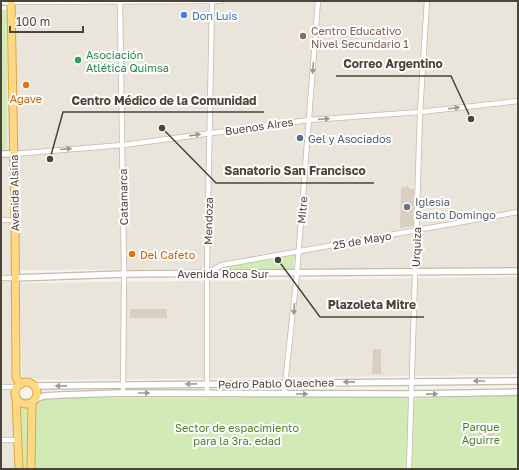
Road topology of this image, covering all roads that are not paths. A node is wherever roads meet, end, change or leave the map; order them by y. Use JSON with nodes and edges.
{"nodes":[{"id":1,"x":120,"y":1,"type":"edge"},
{"id":2,"x":212,"y":1,"type":"edge"},
{"id":3,"x":221,"y":1,"type":"edge"},
{"id":4,"x":318,"y":1,"type":"edge"},
{"id":5,"x":427,"y":1,"type":"edge"},
{"id":6,"x":1,"y":2,"type":"edge"},
{"id":7,"x":11,"y":2,"type":"edge"},
{"id":8,"x":518,"y":100,"type":"edge"},
{"id":9,"x":420,"y":112,"type":"junction"},
{"id":10,"x":309,"y":120,"type":"junction"},
{"id":11,"x":209,"y":133,"type":"junction"},
{"id":12,"x":123,"y":145,"type":"junction"},
{"id":13,"x":1,"y":154,"type":"edge"},
{"id":14,"x":13,"y":154,"type":"junction"},
{"id":15,"x":518,"y":212,"type":"edge"},
{"id":16,"x":1,"y":220,"type":"edge"},
{"id":17,"x":15,"y":220,"type":"junction"},
{"id":18,"x":417,"y":230,"type":"junction"},
{"id":19,"x":299,"y":251,"type":"junction"},
{"id":20,"x":416,"y":271,"type":"junction"},
{"id":21,"x":518,"y":271,"type":"edge"},
{"id":22,"x":207,"y":273,"type":"junction"},
{"id":23,"x":297,"y":273,"type":"junction"},
{"id":24,"x":124,"y":274,"type":"junction"},
{"id":25,"x":1,"y":278,"type":"edge"},
{"id":26,"x":14,"y":278,"type":"junction"},
{"id":27,"x":412,"y":381,"type":"junction"},
{"id":28,"x":518,"y":381,"type":"edge"},
{"id":29,"x":287,"y":383,"type":"junction"},
{"id":30,"x":207,"y":384,"type":"junction"},
{"id":31,"x":123,"y":385,"type":"junction"},
{"id":32,"x":19,"y":386,"type":"junction"},
{"id":33,"x":34,"y":386,"type":"junction"},
{"id":34,"x":1,"y":387,"type":"edge"},
{"id":35,"x":518,"y":392,"type":"edge"},
{"id":36,"x":123,"y":393,"type":"junction"},
{"id":37,"x":207,"y":393,"type":"junction"},
{"id":38,"x":284,"y":394,"type":"junction"},
{"id":39,"x":411,"y":394,"type":"junction"},
{"id":40,"x":16,"y":397,"type":"junction"},
{"id":41,"x":34,"y":401,"type":"junction"},
{"id":42,"x":1,"y":440,"type":"edge"},
{"id":43,"x":18,"y":440,"type":"junction"},
{"id":44,"x":19,"y":469,"type":"edge"},
{"id":45,"x":31,"y":469,"type":"edge"},
{"id":46,"x":409,"y":469,"type":"edge"}],
"edges":[{"from":1,"to":2,"type":"street"},
{"from":1,"to":7,"type":"street"},
{"from":1,"to":12,"type":"street","name":"Catamarca"},
{"from":2,"to":3,"type":"street"},
{"from":2,"to":11,"type":"street","name":"Mendoza"},
{"from":4,"to":10,"type":"street","name":"Mitre","one_way":true},
{"from":5,"to":9,"type":"street","name":"Urquiza"},
{"from":6,"to":7,"type":"street"},
{"from":7,"to":14,"type":"highway","name":"Avenida Alsina"},
{"from":9,"to":8,"type":"street","name":"Buenos Aires","one_way":true},
{"from":10,"to":9,"type":"street","name":"Buenos Aires","one_way":true},
{"from":9,"to":18,"type":"street","name":"Urquiza"},
{"from":10,"to":11,"type":"street","name":"Buenos Aires"},
{"from":10,"to":19,"type":"street","name":"Mitre"},
{"from":12,"to":11,"type":"street","name":"Buenos Aires","one_way":true},
{"from":11,"to":22,"type":"street","name":"Mendoza"},
{"from":14,"to":12,"type":"street","name":"Buenos Aires","one_way":true},
{"from":12,"to":24,"type":"street","name":"Catamarca"},
{"from":13,"to":14,"type":"street","name":"Buenos Aires"},
{"from":14,"to":17,"type":"highway","name":"Avenida Alsina"},
{"from":15,"to":18,"type":"street","name":"25 de Mayo"},
{"from":16,"to":17,"type":"street"},
{"from":17,"to":26,"type":"highway","name":"Avenida Alsina"},
{"from":18,"to":19,"type":"street","name":"25 de Mayo"},
{"from":18,"to":20,"type":"street","name":"Urquiza"},
{"from":19,"to":22,"type":"street","name":"25 de Mayo"},
{"from":19,"to":23,"type":"street","name":"Mitre"},
{"from":20,"to":21,"type":"street","name":"Avenida Roca Sur"},
{"from":20,"to":23,"type":"street","name":"Avenida Roca Sur"},
{"from":20,"to":27,"type":"street","name":"Urquiza"},
{"from":22,"to":23,"type":"street","name":"Avenida Roca Sur"},
{"from":22,"to":24,"type":"street","name":"Avenida Roca Sur"},
{"from":22,"to":30,"type":"street","name":"Mendoza"},
{"from":23,"to":29,"type":"street","name":"Mitre","one_way":true},
{"from":24,"to":26,"type":"street","name":"Avenida Roca Sur"},
{"from":24,"to":31,"type":"street","name":"Catamarca"},
{"from":25,"to":26,"type":"street","name":"Avenida Roca Sur"},
{"from":26,"to":32,"type":"highway","name":"Avenida Alsina"},
{"from":28,"to":27,"type":"street","name":"Pedro Pablo Olaechea","one_way":true},
{"from":27,"to":29,"type":"street","name":"Pedro Pablo Olaechea","one_way":true},
{"from":27,"to":39,"type":"street","name":"Urquiza"},
{"from":29,"to":30,"type":"street","name":"Pedro Pablo Olaechea"},
{"from":29,"to":38,"type":"street","name":"Mitre"},
{"from":30,"to":31,"type":"street","name":"Pedro Pablo Olaechea","one_way":true},
{"from":30,"to":37,"type":"street","name":"Mendoza"},
{"from":31,"to":33,"type":"street","name":"Pedro Pablo Olaechea","one_way":true},
{"from":31,"to":36,"type":"street","name":"Catamarca"},
{"from":32,"to":33,"type":"highway"},
{"from":32,"to":34,"type":"street"},
{"from":32,"to":40,"type":"highway"},
{"from":33,"to":41,"type":"highway"},
{"from":39,"to":35,"type":"street","name":"Pedro Pablo Olaechea","one_way":true},
{"from":36,"to":37,"type":"street","name":"Pedro Pablo Olaechea","one_way":true},
{"from":36,"to":41,"type":"street","name":"Pedro Pablo Olaechea"},
{"from":37,"to":38,"type":"street","name":"Pedro Pablo Olaechea"},
{"from":38,"to":39,"type":"street","name":"Pedro Pablo Olaechea","one_way":true},
{"from":39,"to":46,"type":"street","name":"Urquiza"},
{"from":40,"to":41,"type":"highway"},
{"from":40,"to":43,"type":"highway"},
{"from":41,"to":45,"type":"highway"},
{"from":42,"to":43,"type":"street"},
{"from":43,"to":44,"type":"highway"}]}
